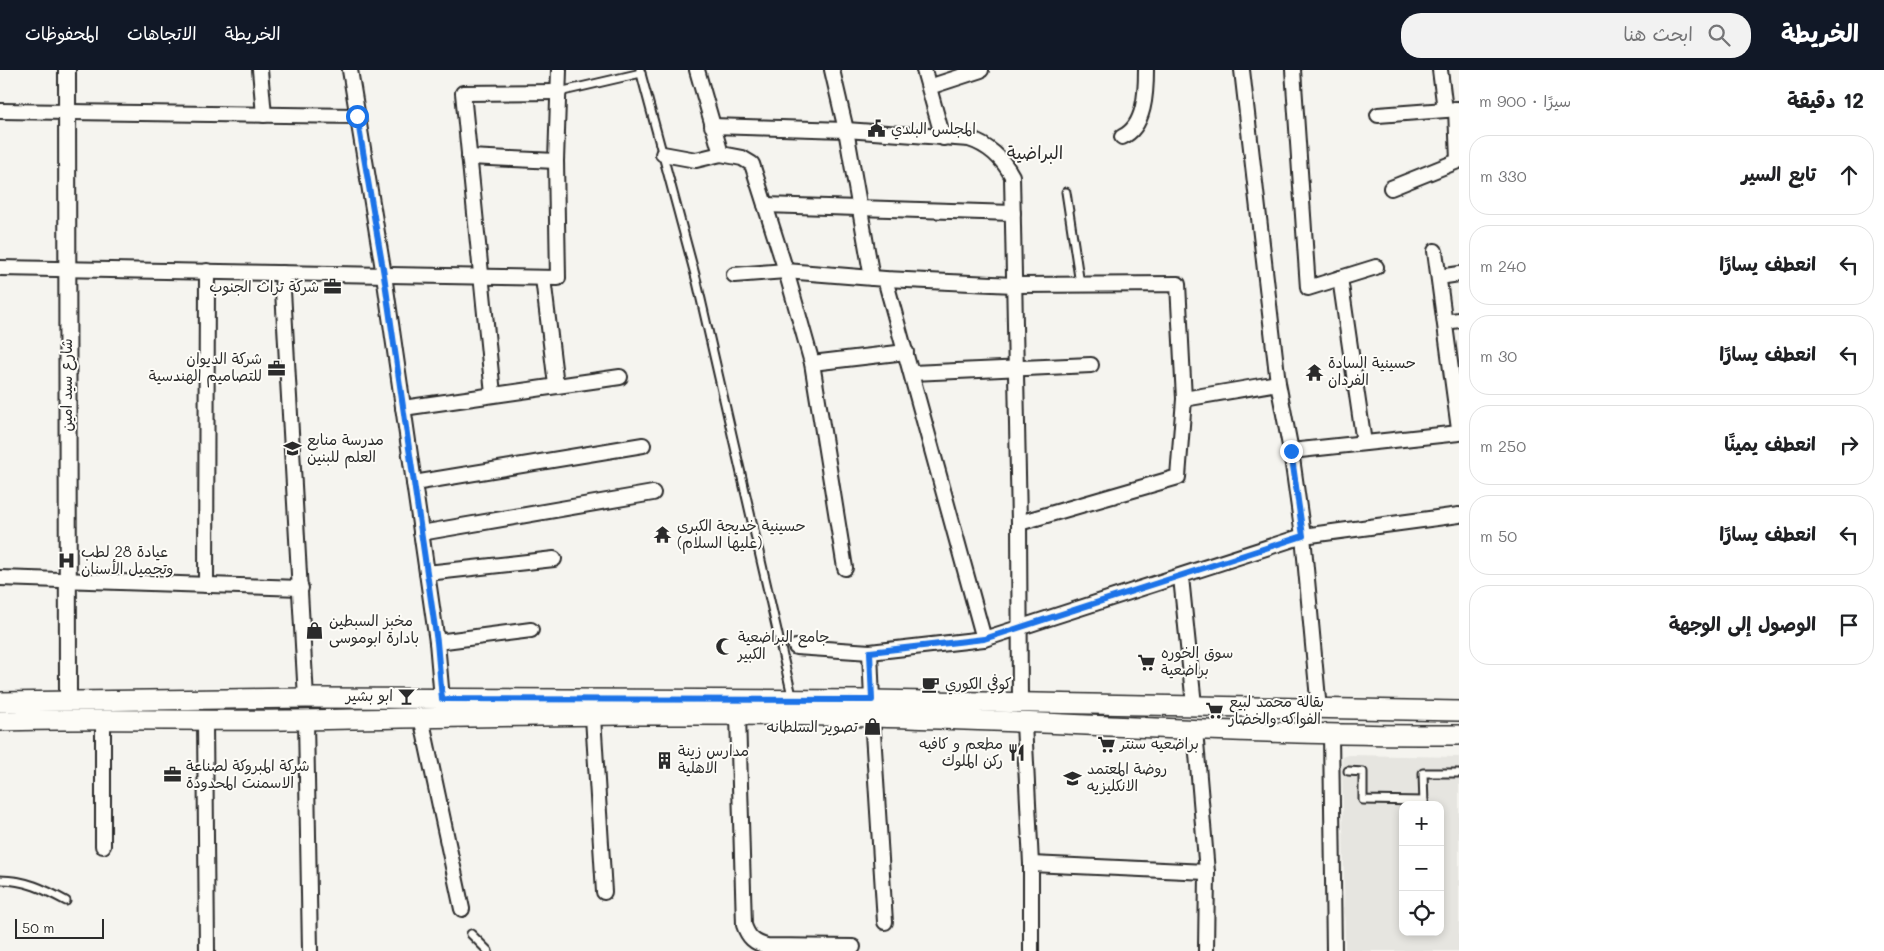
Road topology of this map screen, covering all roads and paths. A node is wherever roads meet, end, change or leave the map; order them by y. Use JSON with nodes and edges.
{"nodes":[{"id":1,"x":67,"y":70,"type":"edge"},
{"id":2,"x":260,"y":70,"type":"edge"},
{"id":3,"x":350,"y":70,"type":"edge"},
{"id":4,"x":559,"y":70,"type":"edge"},
{"id":5,"x":697,"y":70,"type":"edge"},
{"id":6,"x":832,"y":70,"type":"edge"},
{"id":7,"x":924,"y":70,"type":"edge"},
{"id":8,"x":981,"y":70,"type":"edge"},
{"id":9,"x":1146,"y":70,"type":"edge"},
{"id":10,"x":1242,"y":70,"type":"edge"},
{"id":11,"x":1293,"y":70,"type":"edge"},
{"id":12,"x":1440,"y":70,"type":"edge"},
{"id":13,"x":640,"y":71,"type":"edge"},
{"id":14,"x":929,"y":87,"type":"junction"},
{"id":15,"x":559,"y":92,"type":"junction"},
{"id":16,"x":1453,"y":109,"type":"edge"},
{"id":17,"x":0,"y":111,"type":"edge"},
{"id":18,"x":67,"y":112,"type":"junction"},
{"id":19,"x":264,"y":115,"type":"junction"},
{"id":20,"x":1378,"y":115,"type":"dead end"},
{"id":21,"x":357,"y":116,"type":"junction"},
{"id":22,"x":712,"y":126,"type":"junction"},
{"id":23,"x":846,"y":130,"type":"junction"},
{"id":24,"x":1122,"y":137,"type":"dead end"},
{"id":25,"x":944,"y":138,"type":"junction"},
{"id":26,"x":663,"y":154,"type":"junction"},
{"id":27,"x":720,"y":154,"type":"junction"},
{"id":28,"x":469,"y":157,"type":"junction"},
{"id":29,"x":556,"y":161,"type":"junction"},
{"id":30,"x":1391,"y":188,"type":"dead end"},
{"id":31,"x":1066,"y":192,"type":"dead end"},
{"id":32,"x":765,"y":205,"type":"junction"},
{"id":33,"x":860,"y":209,"type":"junction"},
{"id":34,"x":1013,"y":213,"type":"junction"},
{"id":35,"x":1435,"y":251,"type":"dead end"},
{"id":36,"x":0,"y":268,"type":"edge"},
{"id":37,"x":1376,"y":268,"type":"dead end"},
{"id":38,"x":67,"y":269,"type":"junction"},
{"id":39,"x":786,"y":271,"type":"junction"},
{"id":40,"x":206,"y":272,"type":"junction"},
{"id":41,"x":282,"y":273,"type":"junction"},
{"id":42,"x":1459,"y":274,"type":"edge"},
{"id":43,"x":384,"y":275,"type":"junction"},
{"id":44,"x":734,"y":275,"type":"dead end"},
{"id":45,"x":483,"y":277,"type":"junction"},
{"id":46,"x":1439,"y":277,"type":"junction"},
{"id":47,"x":543,"y":278,"type":"junction"},
{"id":48,"x":1340,"y":278,"type":"junction"},
{"id":49,"x":879,"y":279,"type":"junction"},
{"id":50,"x":1014,"y":284,"type":"junction"},
{"id":51,"x":1080,"y":284,"type":"junction"},
{"id":52,"x":1459,"y":320,"type":"edge"},
{"id":53,"x":1445,"y":322,"type":"junction"},
{"id":54,"x":906,"y":352,"type":"junction"},
{"id":55,"x":812,"y":363,"type":"junction"},
{"id":56,"x":1091,"y":364,"type":"dead end"},
{"id":57,"x":1016,"y":368,"type":"junction"},
{"id":58,"x":912,"y":373,"type":"junction"},
{"id":59,"x":620,"y":376,"type":"dead end"},
{"id":60,"x":1278,"y":383,"type":"junction"},
{"id":61,"x":556,"y":385,"type":"junction"},
{"id":62,"x":493,"y":394,"type":"junction"},
{"id":63,"x":1184,"y":399,"type":"junction"},
{"id":64,"x":403,"y":408,"type":"junction"},
{"id":65,"x":1459,"y":428,"type":"edge"},
{"id":66,"x":1459,"y":433,"type":"edge"},
{"id":67,"x":1364,"y":443,"type":"junction"},
{"id":68,"x":643,"y":445,"type":"dead end"},
{"id":69,"x":1291,"y":451,"type":"junction"},
{"id":70,"x":414,"y":483,"type":"junction"},
{"id":71,"x":653,"y":493,"type":"dead end"},
{"id":72,"x":1459,"y":515,"type":"edge"},
{"id":73,"x":1019,"y":523,"type":"junction"},
{"id":74,"x":421,"y":534,"type":"junction"},
{"id":75,"x":1303,"y":536,"type":"junction"},
{"id":76,"x":554,"y":559,"type":"dead end"},
{"id":77,"x":845,"y":568,"type":"dead end"},
{"id":78,"x":427,"y":573,"type":"junction"},
{"id":79,"x":1181,"y":577,"type":"junction"},
{"id":80,"x":0,"y":578,"type":"edge"},
{"id":81,"x":68,"y":580,"type":"junction"},
{"id":82,"x":206,"y":584,"type":"junction"},
{"id":83,"x":301,"y":588,"type":"junction"},
{"id":84,"x":1020,"y":629,"type":"junction"},
{"id":85,"x":532,"y":630,"type":"dead end"},
{"id":86,"x":984,"y":639,"type":"junction"},
{"id":87,"x":437,"y":642,"type":"junction"},
{"id":88,"x":796,"y":647,"type":"dead end"},
{"id":89,"x":870,"y":652,"type":"junction"},
{"id":90,"x":306,"y":698,"type":"junction"},
{"id":91,"x":442,"y":699,"type":"junction"},
{"id":92,"x":68,"y":700,"type":"junction"},
{"id":93,"x":793,"y":700,"type":"junction"},
{"id":94,"x":0,"y":702,"type":"edge"},
{"id":95,"x":1020,"y":702,"type":"junction"},
{"id":96,"x":1194,"y":705,"type":"junction"},
{"id":97,"x":1258,"y":707,"type":"junction"},
{"id":98,"x":872,"y":709,"type":"junction"},
{"id":99,"x":1319,"y":710,"type":"junction"},
{"id":100,"x":1459,"y":711,"type":"edge"},
{"id":101,"x":738,"y":715,"type":"junction"},
{"id":102,"x":421,"y":717,"type":"junction"},
{"id":103,"x":593,"y":717,"type":"junction"},
{"id":104,"x":69,"y":719,"type":"junction"},
{"id":105,"x":103,"y":720,"type":"junction"},
{"id":106,"x":306,"y":720,"type":"junction"},
{"id":107,"x":0,"y":721,"type":"edge"},
{"id":108,"x":205,"y":721,"type":"junction"},
{"id":109,"x":1024,"y":723,"type":"junction"},
{"id":110,"x":1195,"y":730,"type":"junction"},
{"id":111,"x":1257,"y":731,"type":"junction"},
{"id":112,"x":1331,"y":735,"type":"junction"},
{"id":113,"x":1459,"y":735,"type":"edge"},
{"id":114,"x":1348,"y":771,"type":"dead end"},
{"id":115,"x":1459,"y":773,"type":"edge"},
{"id":116,"x":1424,"y":801,"type":"edge"},
{"id":117,"x":1399,"y":802,"type":"edge"},
{"id":118,"x":103,"y":846,"type":"dead end"},
{"id":119,"x":1031,"y":864,"type":"junction"},
{"id":120,"x":1207,"y":872,"type":"junction"},
{"id":121,"x":0,"y":880,"type":"edge"},
{"id":122,"x":604,"y":892,"type":"dead end"},
{"id":123,"x":66,"y":901,"type":"dead end"},
{"id":124,"x":462,"y":909,"type":"dead end"},
{"id":125,"x":884,"y":922,"type":"dead end"},
{"id":126,"x":471,"y":934,"type":"dead end"},
{"id":127,"x":853,"y":947,"type":"dead end"},
{"id":128,"x":206,"y":951,"type":"edge"},
{"id":129,"x":310,"y":951,"type":"edge"},
{"id":130,"x":488,"y":951,"type":"edge"},
{"id":131,"x":1031,"y":951,"type":"edge"},
{"id":132,"x":1206,"y":951,"type":"edge"},
{"id":133,"x":1334,"y":951,"type":"edge"}],
"edges":[{"from":1,"to":18,"type":"street","name":"شارع سيد امين"},
{"from":2,"to":19,"type":"street"},
{"from":3,"to":21,"type":"street"},
{"from":4,"to":15,"type":"street"},
{"from":5,"to":22,"type":"street"},
{"from":6,"to":23,"type":"street"},
{"from":7,"to":14,"type":"street"},
{"from":8,"to":14,"type":"street"},
{"from":9,"to":24,"type":"street"},
{"from":10,"to":60,"type":"street"},
{"from":11,"to":48,"type":"street"},
{"from":12,"to":16,"type":"street"},
{"from":13,"to":15,"type":"lane"},
{"from":13,"to":26,"type":"lane"},
{"from":14,"to":25,"type":"street"},
{"from":15,"to":28,"type":"street"},
{"from":15,"to":29,"type":"street"},
{"from":16,"to":20,"type":"street"},
{"from":16,"to":30,"type":"street"},
{"from":17,"to":18,"type":"street"},
{"from":18,"to":19,"type":"street"},
{"from":18,"to":38,"type":"street","name":"شارع سيد امين"},
{"from":19,"to":21,"type":"street"},
{"from":21,"to":43,"type":"street"},
{"from":22,"to":23,"type":"street"},
{"from":22,"to":27,"type":"street"},
{"from":23,"to":25,"type":"street"},
{"from":23,"to":33,"type":"street"},
{"from":25,"to":34,"type":"street"},
{"from":26,"to":27,"type":"street"},
{"from":26,"to":93,"type":"lane"},
{"from":27,"to":32,"type":"street"},
{"from":28,"to":29,"type":"street"},
{"from":28,"to":45,"type":"street"},
{"from":29,"to":47,"type":"street"},
{"from":31,"to":51,"type":"lane"},
{"from":32,"to":33,"type":"street"},
{"from":32,"to":39,"type":"street"},
{"from":33,"to":34,"type":"street"},
{"from":33,"to":49,"type":"street"},
{"from":34,"to":50,"type":"street"},
{"from":35,"to":46,"type":"street"},
{"from":36,"to":38,"type":"street"},
{"from":37,"to":48,"type":"street"},
{"from":38,"to":40,"type":"street"},
{"from":38,"to":81,"type":"street","name":"شارع سيد امين"},
{"from":39,"to":44,"type":"street"},
{"from":39,"to":49,"type":"street"},
{"from":39,"to":55,"type":"street"},
{"from":40,"to":41,"type":"street"},
{"from":40,"to":82,"type":"street"},
{"from":41,"to":43,"type":"street"},
{"from":41,"to":83,"type":"street"},
{"from":42,"to":46,"type":"street"},
{"from":43,"to":45,"type":"street"},
{"from":43,"to":64,"type":"street"},
{"from":45,"to":47,"type":"street"},
{"from":45,"to":62,"type":"street"},
{"from":46,"to":53,"type":"street"},
{"from":47,"to":61,"type":"street"},
{"from":48,"to":67,"type":"street"},
{"from":49,"to":50,"type":"street"},
{"from":49,"to":54,"type":"street"},
{"from":50,"to":51,"type":"street"},
{"from":50,"to":57,"type":"street"},
{"from":51,"to":63,"type":"street"},
{"from":52,"to":53,"type":"street"},
{"from":53,"to":65,"type":"street"},
{"from":54,"to":55,"type":"street"},
{"from":54,"to":58,"type":"street"},
{"from":55,"to":77,"type":"street"},
{"from":56,"to":57,"type":"street"},
{"from":57,"to":58,"type":"street"},
{"from":57,"to":73,"type":"street"},
{"from":58,"to":86,"type":"street"},
{"from":59,"to":61,"type":"street"},
{"from":60,"to":63,"type":"street"},
{"from":60,"to":69,"type":"street"},
{"from":61,"to":62,"type":"street"},
{"from":62,"to":64,"type":"street"},
{"from":63,"to":73,"type":"street"},
{"from":64,"to":70,"type":"street"},
{"from":66,"to":67,"type":"street"},
{"from":67,"to":69,"type":"street"},
{"from":68,"to":70,"type":"street"},
{"from":69,"to":75,"type":"street"},
{"from":70,"to":74,"type":"street"},
{"from":71,"to":74,"type":"street"},
{"from":72,"to":75,"type":"street"},
{"from":73,"to":84,"type":"street"},
{"from":74,"to":78,"type":"street"},
{"from":75,"to":79,"type":"street"},
{"from":75,"to":99,"type":"street"},
{"from":76,"to":78,"type":"street"},
{"from":78,"to":87,"type":"street"},
{"from":79,"to":84,"type":"street"},
{"from":79,"to":96,"type":"street"},
{"from":80,"to":81,"type":"street"},
{"from":81,"to":82,"type":"street"},
{"from":81,"to":92,"type":"street","name":"شارع سيد امين"},
{"from":82,"to":83,"type":"street"},
{"from":83,"to":90,"type":"street"},
{"from":84,"to":86,"type":"street"},
{"from":84,"to":95,"type":"street"},
{"from":85,"to":87,"type":"street"},
{"from":86,"to":89,"type":"street"},
{"from":87,"to":91,"type":"street"},
{"from":88,"to":89,"type":"street"},
{"from":89,"to":98,"type":"street"},
{"from":90,"to":91,"type":"main road"},
{"from":90,"to":92,"type":"main road"},
{"from":90,"to":106,"type":"main road"},
{"from":91,"to":93,"type":"main road"},
{"from":92,"to":94,"type":"main road"},
{"from":92,"to":104,"type":"main road"},
{"from":93,"to":98,"type":"main road"},
{"from":95,"to":96,"type":"main road"},
{"from":95,"to":98,"type":"main road"},
{"from":96,"to":97,"type":"main road"},
{"from":97,"to":99,"type":"main road"},
{"from":97,"to":111,"type":"main road"},
{"from":98,"to":101,"type":"main road"},
{"from":98,"to":109,"type":"main road"},
{"from":98,"to":125,"type":"street"},
{"from":99,"to":100,"type":"main road"},
{"from":101,"to":103,"type":"main road"},
{"from":101,"to":127,"type":"street"},
{"from":102,"to":103,"type":"main road"},
{"from":102,"to":106,"type":"main road"},
{"from":102,"to":124,"type":"street"},
{"from":103,"to":122,"type":"street"},
{"from":104,"to":105,"type":"main road"},
{"from":104,"to":107,"type":"main road"},
{"from":105,"to":108,"type":"main road"},
{"from":105,"to":118,"type":"street"},
{"from":106,"to":108,"type":"main road"},
{"from":106,"to":129,"type":"street"},
{"from":108,"to":128,"type":"street"},
{"from":109,"to":110,"type":"main road"},
{"from":109,"to":119,"type":"street"},
{"from":110,"to":111,"type":"main road"},
{"from":110,"to":120,"type":"street"},
{"from":111,"to":112,"type":"main road"},
{"from":112,"to":113,"type":"main road"},
{"from":112,"to":133,"type":"street"},
{"from":114,"to":117,"type":"lane"},
{"from":115,"to":116,"type":"lane"},
{"from":119,"to":120,"type":"street"},
{"from":119,"to":131,"type":"street"},
{"from":120,"to":132,"type":"street"},
{"from":121,"to":123,"type":"lane"},
{"from":126,"to":130,"type":"lane"}]}
